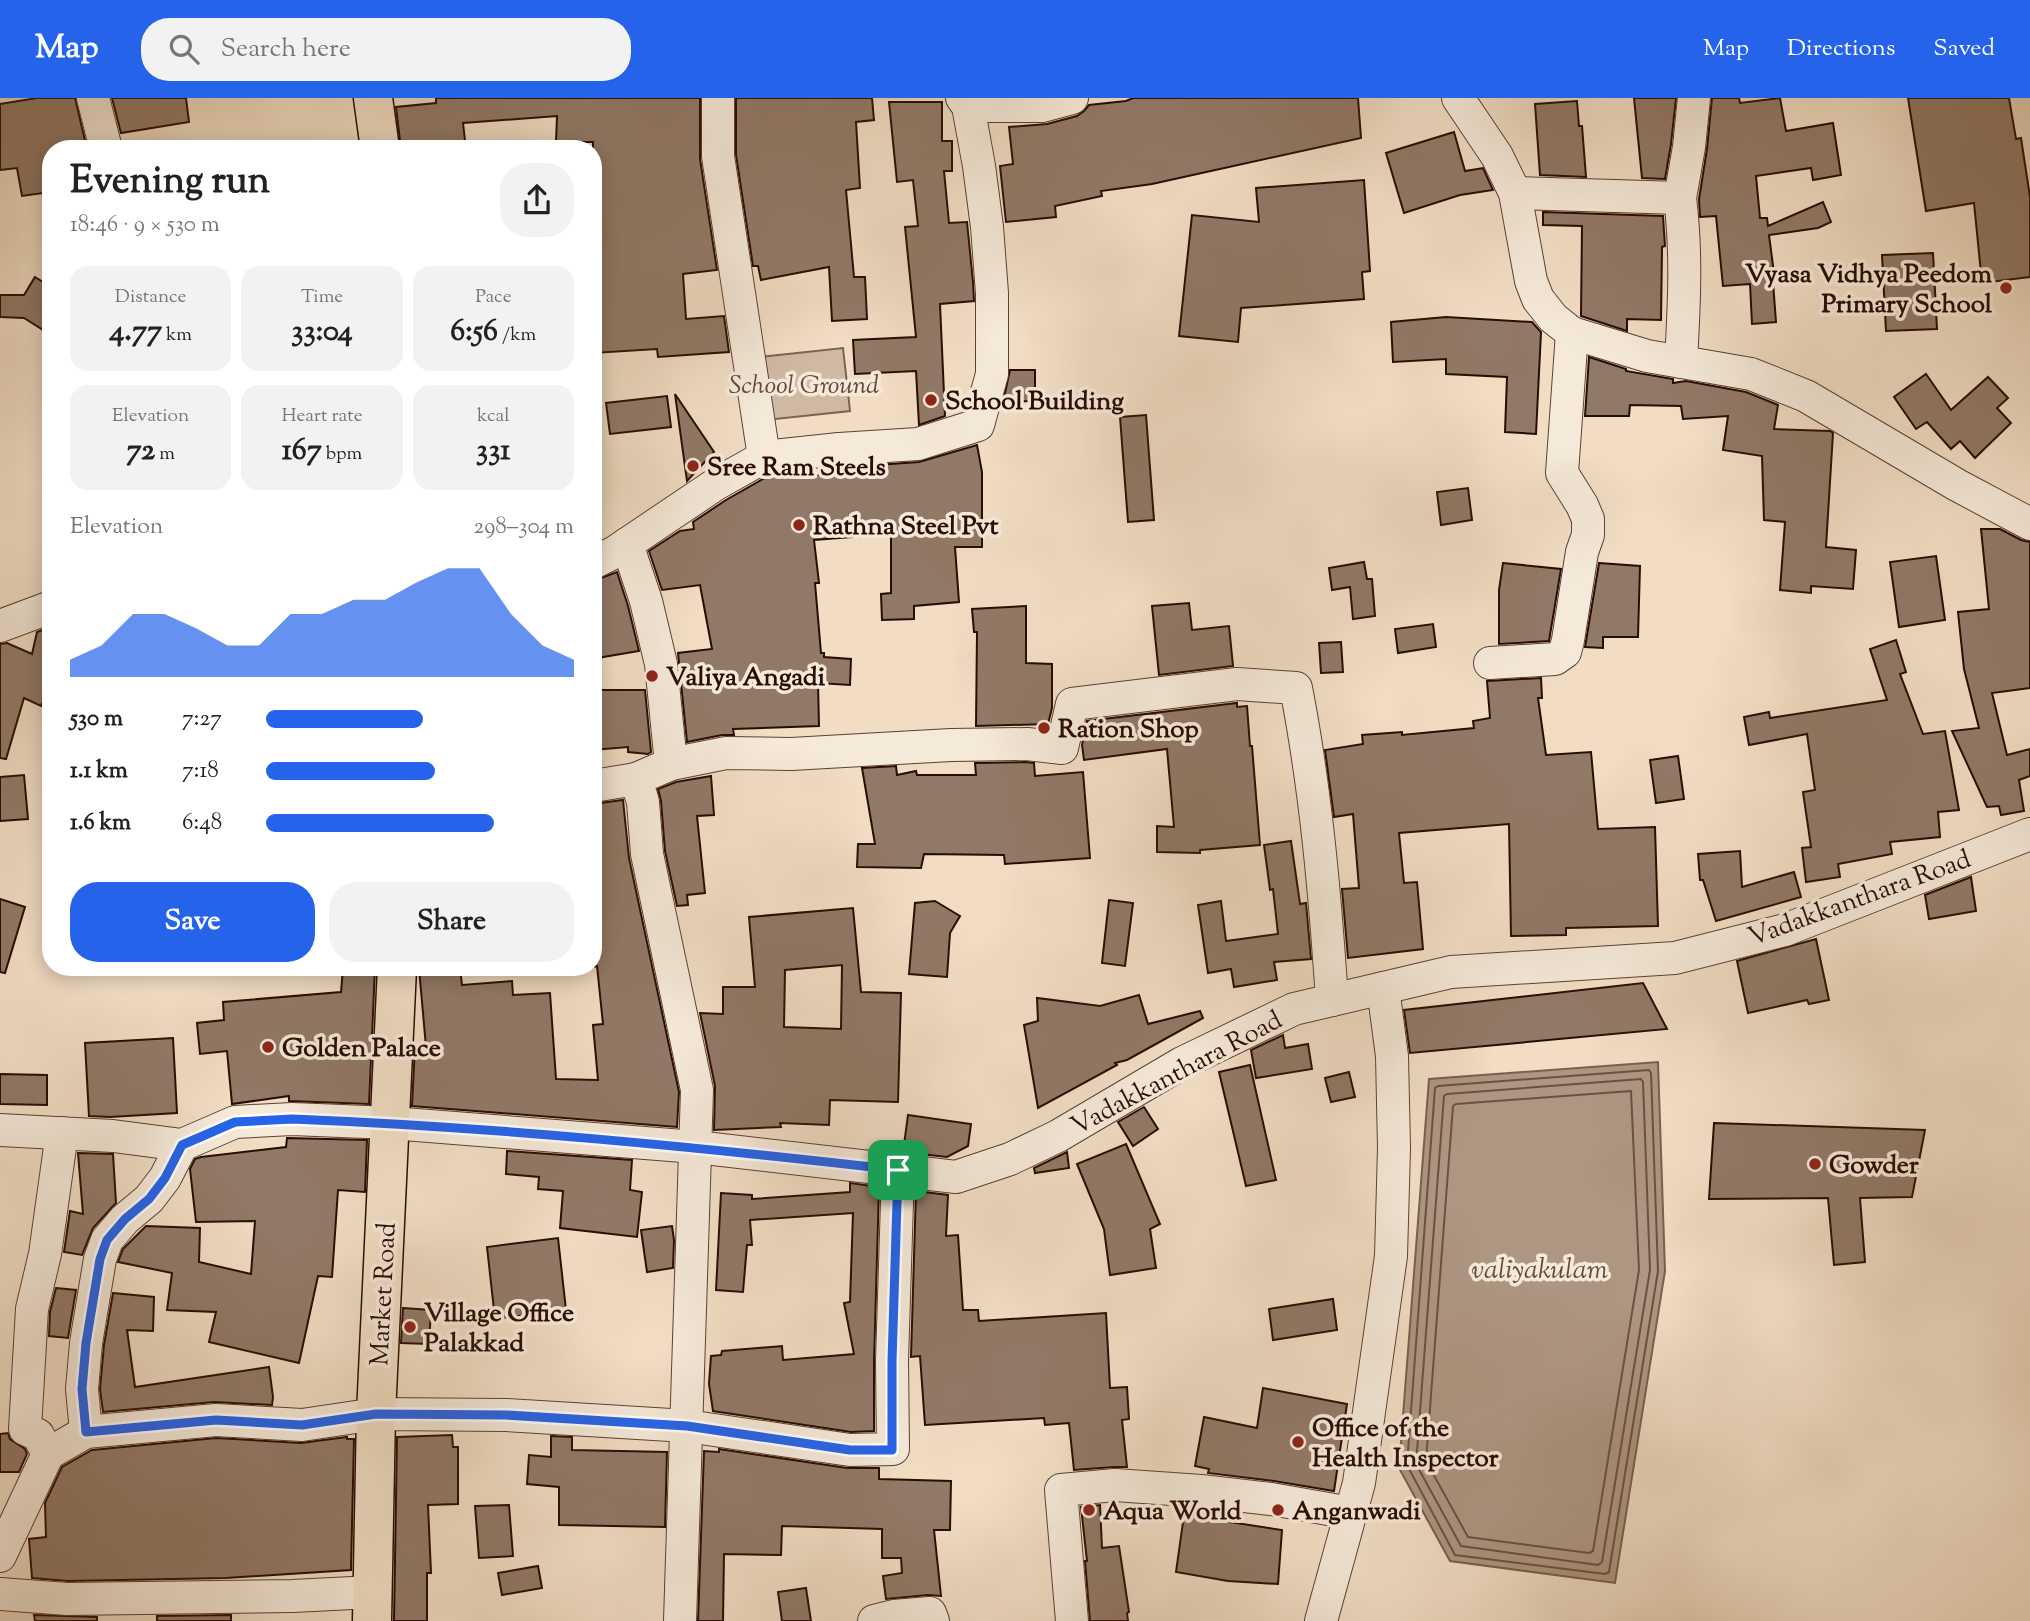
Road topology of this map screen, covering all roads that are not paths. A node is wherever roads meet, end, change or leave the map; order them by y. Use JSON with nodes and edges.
{"nodes":[{"id":1,"x":93,"y":98,"type":"edge"},
{"id":2,"x":373,"y":98,"type":"edge"},
{"id":3,"x":718,"y":98,"type":"edge"},
{"id":4,"x":1073,"y":98,"type":"edge"},
{"id":5,"x":1458,"y":98,"type":"edge"},
{"id":6,"x":1694,"y":98,"type":"edge"},
{"id":7,"x":965,"y":102,"type":"edge"},
{"id":8,"x":104,"y":140,"type":"edge"},
{"id":9,"x":379,"y":140,"type":"edge"},
{"id":10,"x":1516,"y":193,"type":"junction"},
{"id":11,"x":1680,"y":198,"type":"junction"},
{"id":12,"x":1572,"y":333,"type":"junction"},
{"id":13,"x":1681,"y":362,"type":"junction"},
{"id":14,"x":764,"y":457,"type":"junction"},
{"id":15,"x":2030,"y":524,"type":"edge"},
{"id":16,"x":627,"y":544,"type":"junction"},
{"id":17,"x":602,"y":558,"type":"edge"},
{"id":18,"x":42,"y":610,"type":"edge"},
{"id":19,"x":0,"y":626,"type":"edge"},
{"id":20,"x":1490,"y":663,"type":"dead end"},
{"id":21,"x":671,"y":764,"type":"junction"},
{"id":22,"x":636,"y":779,"type":"junction"},
{"id":23,"x":602,"y":785,"type":"edge"},
{"id":24,"x":2030,"y":834,"type":"edge"},
{"id":25,"x":397,"y":976,"type":"edge"},
{"id":26,"x":1383,"y":988,"type":"junction"},
{"id":27,"x":1332,"y":1000,"type":"junction"},
{"id":28,"x":391,"y":1123,"type":"junction"},
{"id":29,"x":0,"y":1130,"type":"edge"},
{"id":30,"x":62,"y":1133,"type":"junction"},
{"id":31,"x":182,"y":1145,"type":"junction"},
{"id":32,"x":696,"y":1147,"type":"junction"},
{"id":33,"x":898,"y":1170,"type":"junction"},
{"id":34,"x":376,"y":1414,"type":"junction"},
{"id":35,"x":687,"y":1426,"type":"junction"},
{"id":36,"x":86,"y":1432,"type":"junction"},
{"id":37,"x":48,"y":1454,"type":"junction"},
{"id":38,"x":1350,"y":1513,"type":"junction"},
{"id":39,"x":0,"y":1556,"type":"edge"},
{"id":40,"x":0,"y":1594,"type":"edge"},
{"id":41,"x":372,"y":1607,"type":"edge"},
{"id":42,"x":680,"y":1621,"type":"edge"},
{"id":43,"x":874,"y":1621,"type":"edge"},
{"id":44,"x":933,"y":1621,"type":"edge"},
{"id":45,"x":1072,"y":1621,"type":"edge"},
{"id":46,"x":1321,"y":1621,"type":"edge"}],
"edges":[{"from":1,"to":8,"type":"street"},
{"from":2,"to":9,"type":"main road"},
{"from":3,"to":14,"type":"street"},
{"from":4,"to":7,"type":"street"},
{"from":5,"to":10,"type":"street"},
{"from":6,"to":11,"type":"street"},
{"from":7,"to":14,"type":"street"},
{"from":10,"to":11,"type":"street"},
{"from":10,"to":12,"type":"street"},
{"from":11,"to":13,"type":"street"},
{"from":12,"to":13,"type":"street"},
{"from":12,"to":20,"type":"street"},
{"from":13,"to":15,"type":"street"},
{"from":14,"to":16,"type":"street"},
{"from":16,"to":17,"type":"street"},
{"from":16,"to":21,"type":"street"},
{"from":18,"to":19,"type":"street"},
{"from":21,"to":22,"type":"street"},
{"from":21,"to":27,"type":"street"},
{"from":22,"to":23,"type":"street"},
{"from":22,"to":32,"type":"street"},
{"from":24,"to":26,"type":"street","name":"Vadakkanthara Road"},
{"from":25,"to":28,"type":"main road","name":"Market Road"},
{"from":26,"to":27,"type":"street","name":"Vadakkanthara Road"},
{"from":26,"to":38,"type":"street"},
{"from":27,"to":33,"type":"street","name":"Vadakkanthara Road"},
{"from":28,"to":31,"type":"street","name":"Vadakkanthara Road"},
{"from":28,"to":32,"type":"street","name":"Vadakkanthara Road"},
{"from":28,"to":34,"type":"main road","name":"Market Road"},
{"from":29,"to":30,"type":"street"},
{"from":30,"to":31,"type":"street"},
{"from":30,"to":37,"type":"street"},
{"from":31,"to":36,"type":"street"},
{"from":32,"to":33,"type":"street","name":"Vadakkanthara Road"},
{"from":32,"to":35,"type":"street"},
{"from":33,"to":35,"type":"street"},
{"from":34,"to":35,"type":"street"},
{"from":34,"to":36,"type":"street"},
{"from":34,"to":41,"type":"main road","name":"Market Road"},
{"from":35,"to":42,"type":"street"},
{"from":36,"to":37,"type":"street"},
{"from":37,"to":39,"type":"street"},
{"from":38,"to":45,"type":"street"},
{"from":38,"to":46,"type":"street"},
{"from":40,"to":41,"type":"street"},
{"from":43,"to":44,"type":"street"}]}
